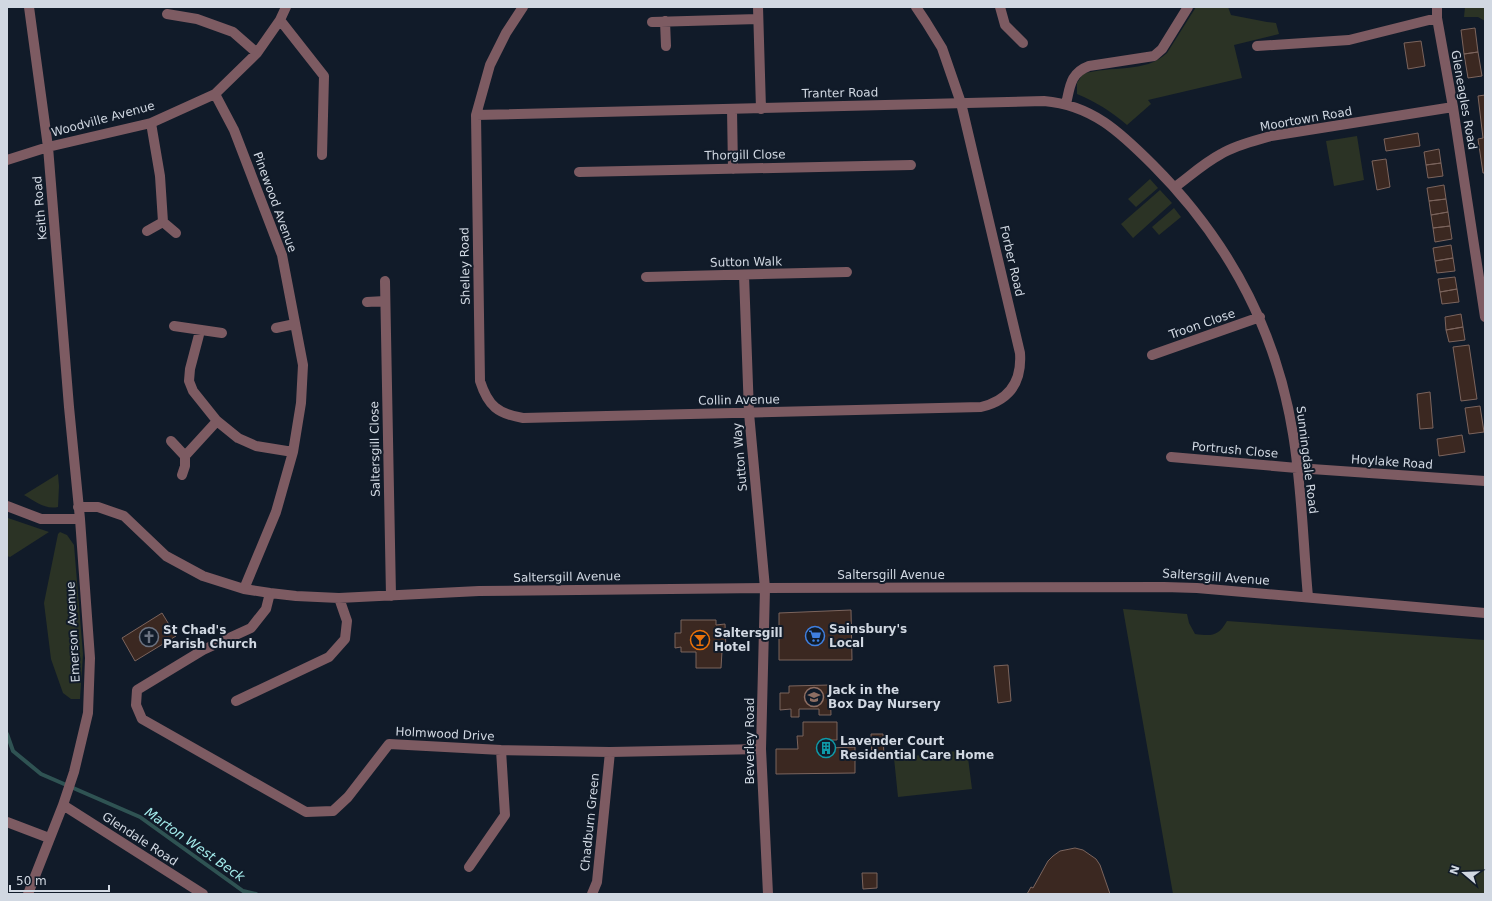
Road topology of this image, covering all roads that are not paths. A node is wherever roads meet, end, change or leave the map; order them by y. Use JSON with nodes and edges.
{"nodes":[{"id":1,"x":29,"y":7,"type":"edge"},
{"id":2,"x":286,"y":7,"type":"edge"},
{"id":3,"x":523,"y":7,"type":"edge"},
{"id":4,"x":758,"y":7,"type":"edge"},
{"id":5,"x":916,"y":7,"type":"edge"},
{"id":6,"x":1000,"y":7,"type":"edge"},
{"id":7,"x":1188,"y":7,"type":"edge"},
{"id":8,"x":1437,"y":7,"type":"edge"},
{"id":9,"x":167,"y":14,"type":"dead end"},
{"id":10,"x":758,"y":18,"type":"junction"},
{"id":11,"x":1437,"y":18,"type":"junction"},
{"id":12,"x":280,"y":20,"type":"junction"},
{"id":13,"x":666,"y":21,"type":"junction"},
{"id":14,"x":652,"y":22,"type":"dead end"},
{"id":15,"x":1022,"y":43,"type":"dead end"},
{"id":16,"x":666,"y":46,"type":"dead end"},
{"id":17,"x":1257,"y":46,"type":"dead end"},
{"id":18,"x":257,"y":53,"type":"junction"},
{"id":19,"x":216,"y":94,"type":"junction"},
{"id":20,"x":961,"y":103,"type":"junction"},
{"id":21,"x":1066,"y":104,"type":"junction"},
{"id":22,"x":1453,"y":107,"type":"junction"},
{"id":23,"x":761,"y":108,"type":"junction"},
{"id":24,"x":732,"y":109,"type":"junction"},
{"id":25,"x":476,"y":115,"type":"junction"},
{"id":26,"x":151,"y":123,"type":"junction"},
{"id":27,"x":48,"y":147,"type":"junction"},
{"id":28,"x":322,"y":155,"type":"dead end"},
{"id":29,"x":7,"y":160,"type":"edge"},
{"id":30,"x":911,"y":165,"type":"dead end"},
{"id":31,"x":733,"y":169,"type":"junction"},
{"id":32,"x":579,"y":172,"type":"dead end"},
{"id":33,"x":1175,"y":187,"type":"junction"},
{"id":34,"x":164,"y":222,"type":"junction"},
{"id":35,"x":147,"y":231,"type":"dead end"},
{"id":36,"x":176,"y":233,"type":"dead end"},
{"id":37,"x":1480,"y":253,"type":"edge"},
{"id":38,"x":847,"y":272,"type":"dead end"},
{"id":39,"x":744,"y":275,"type":"junction"},
{"id":40,"x":646,"y":277,"type":"dead end"},
{"id":41,"x":385,"y":281,"type":"dead end"},
{"id":42,"x":385,"y":301,"type":"junction"},
{"id":43,"x":367,"y":302,"type":"dead end"},
{"id":44,"x":1260,"y":317,"type":"junction"},
{"id":45,"x":1485,"y":317,"type":"edge"},
{"id":46,"x":295,"y":324,"type":"junction"},
{"id":47,"x":174,"y":326,"type":"dead end"},
{"id":48,"x":276,"y":328,"type":"dead end"},
{"id":49,"x":200,"y":331,"type":"junction"},
{"id":50,"x":222,"y":333,"type":"dead end"},
{"id":51,"x":1152,"y":355,"type":"dead end"},
{"id":52,"x":69,"y":407,"type":"joint"},
{"id":53,"x":981,"y":407,"type":"joint"},
{"id":54,"x":498,"y":410,"type":"joint"},
{"id":55,"x":749,"y":413,"type":"junction"},
{"id":56,"x":217,"y":421,"type":"junction"},
{"id":57,"x":171,"y":441,"type":"dead end"},
{"id":58,"x":293,"y":452,"type":"junction"},
{"id":59,"x":186,"y":456,"type":"junction"},
{"id":60,"x":1171,"y":457,"type":"dead end"},
{"id":61,"x":1297,"y":468,"type":"junction"},
{"id":62,"x":182,"y":475,"type":"dead end"},
{"id":63,"x":1485,"y":481,"type":"edge"},
{"id":64,"x":7,"y":506,"type":"edge"},
{"id":65,"x":78,"y":507,"type":"junction"},
{"id":66,"x":80,"y":519,"type":"junction"},
{"id":67,"x":765,"y":588,"type":"junction"},
{"id":68,"x":244,"y":589,"type":"junction"},
{"id":69,"x":270,"y":593,"type":"junction"},
{"id":70,"x":391,"y":596,"type":"junction"},
{"id":71,"x":1308,"y":597,"type":"junction"},
{"id":72,"x":339,"y":598,"type":"junction"},
{"id":73,"x":1485,"y":613,"type":"edge"},
{"id":74,"x":236,"y":701,"type":"dead end"},
{"id":75,"x":761,"y":749,"type":"junction"},
{"id":76,"x":501,"y":750,"type":"junction"},
{"id":77,"x":610,"y":752,"type":"junction"},
{"id":78,"x":63,"y":805,"type":"junction"},
{"id":79,"x":7,"y":822,"type":"edge"},
{"id":80,"x":49,"y":838,"type":"junction"},
{"id":81,"x":469,"y":867,"type":"dead end"},
{"id":82,"x":193,"y":891,"type":"edge"},
{"id":83,"x":28,"y":894,"type":"edge"},
{"id":84,"x":203,"y":894,"type":"edge"},
{"id":85,"x":592,"y":894,"type":"edge"},
{"id":86,"x":768,"y":894,"type":"edge"}],
"edges":[{"from":1,"to":27,"type":"street","name":"Keith Road"},
{"from":2,"to":12,"type":"street","name":"Woodville Avenue"},
{"from":3,"to":25,"type":"street","name":"Shelley Road"},
{"from":4,"to":10,"type":"street"},
{"from":5,"to":20,"type":"street","name":"Forber Road"},
{"from":6,"to":15,"type":"street"},
{"from":7,"to":21,"type":"street"},
{"from":8,"to":11,"type":"street","name":"Gleneagles Road"},
{"from":9,"to":18,"type":"street"},
{"from":10,"to":13,"type":"street"},
{"from":10,"to":23,"type":"street"},
{"from":11,"to":17,"type":"street"},
{"from":11,"to":22,"type":"street","name":"Gleneagles Road"},
{"from":12,"to":18,"type":"street","name":"Woodville Avenue"},
{"from":12,"to":28,"type":"street"},
{"from":13,"to":14,"type":"street"},
{"from":13,"to":16,"type":"street"},
{"from":18,"to":19,"type":"street","name":"Woodville Avenue"},
{"from":19,"to":26,"type":"street","name":"Woodville Avenue"},
{"from":19,"to":46,"type":"street","name":"Pinewood Avenue"},
{"from":20,"to":21,"type":"street","name":"Tranter Road"},
{"from":20,"to":23,"type":"street","name":"Tranter Road"},
{"from":20,"to":53,"type":"street","name":"Forber Road"},
{"from":21,"to":33,"type":"street","name":"Tranter Road"},
{"from":22,"to":33,"type":"street","name":"Moortown Road"},
{"from":22,"to":37,"type":"street","name":"Gleneagles Road"},
{"from":23,"to":24,"type":"street","name":"Tranter Road"},
{"from":24,"to":25,"type":"street","name":"Tranter Road"},
{"from":24,"to":31,"type":"street"},
{"from":25,"to":54,"type":"street","name":"Shelley Road"},
{"from":26,"to":27,"type":"street","name":"Woodville Avenue"},
{"from":26,"to":34,"type":"street"},
{"from":27,"to":29,"type":"street","name":"Woodville Avenue"},
{"from":27,"to":52,"type":"street","name":"Keith Road"},
{"from":30,"to":31,"type":"street","name":"Thorgill Close"},
{"from":31,"to":32,"type":"street","name":"Thorgill Close"},
{"from":33,"to":44,"type":"street","name":"Sunningdale Road"},
{"from":34,"to":35,"type":"street"},
{"from":34,"to":36,"type":"street"},
{"from":37,"to":45,"type":"street","name":"Gleneagles Road"},
{"from":38,"to":39,"type":"street","name":"Sutton Walk"},
{"from":39,"to":40,"type":"street","name":"Sutton Walk"},
{"from":39,"to":55,"type":"street","name":"Sutton Way"},
{"from":41,"to":42,"type":"street","name":"Saltersgill Close"},
{"from":42,"to":43,"type":"street"},
{"from":42,"to":70,"type":"street","name":"Saltersgill Close"},
{"from":44,"to":51,"type":"street","name":"Troon Close"},
{"from":44,"to":61,"type":"street","name":"Sunningdale Road"},
{"from":46,"to":48,"type":"street"},
{"from":46,"to":58,"type":"street","name":"Pinewood Avenue"},
{"from":47,"to":49,"type":"street"},
{"from":49,"to":50,"type":"street"},
{"from":49,"to":56,"type":"street"},
{"from":52,"to":65,"type":"street","name":"Emerson Avenue"},
{"from":53,"to":55,"type":"street","name":"Collin Avenue"},
{"from":54,"to":55,"type":"street","name":"Collin Avenue"},
{"from":55,"to":67,"type":"street","name":"Sutton Way"},
{"from":56,"to":58,"type":"street"},
{"from":56,"to":59,"type":"street"},
{"from":57,"to":59,"type":"street"},
{"from":58,"to":68,"type":"street","name":"Pinewood Avenue"},
{"from":59,"to":62,"type":"street"},
{"from":60,"to":61,"type":"street","name":"Portrush Close"},
{"from":61,"to":63,"type":"street","name":"Hoylake Road"},
{"from":61,"to":71,"type":"street","name":"Sunningdale Road"},
{"from":64,"to":66,"type":"street"},
{"from":65,"to":66,"type":"street","name":"Emerson Avenue"},
{"from":65,"to":68,"type":"street","name":"Saltersgill Avenue"},
{"from":66,"to":78,"type":"street","name":"Emerson Avenue"},
{"from":67,"to":70,"type":"street","name":"Saltersgill Avenue"},
{"from":67,"to":71,"type":"street","name":"Saltersgill Avenue"},
{"from":67,"to":75,"type":"street","name":"Beverley Road"},
{"from":68,"to":69,"type":"street","name":"Saltersgill Avenue"},
{"from":69,"to":72,"type":"street","name":"Saltersgill Avenue"},
{"from":69,"to":76,"type":"street","name":"Holmwood Drive"},
{"from":70,"to":72,"type":"street","name":"Saltersgill Avenue"},
{"from":71,"to":73,"type":"street","name":"Saltersgill Avenue"},
{"from":72,"to":74,"type":"street"},
{"from":75,"to":77,"type":"street","name":"Holmwood Drive"},
{"from":75,"to":86,"type":"street","name":"Beverley Road"},
{"from":76,"to":77,"type":"street","name":"Holmwood Drive"},
{"from":76,"to":81,"type":"street"},
{"from":77,"to":85,"type":"street","name":"Chadburn Green"},
{"from":78,"to":80,"type":"street","name":"Emerson Avenue"},
{"from":78,"to":82,"type":"street","name":"Glendale Road"},
{"from":79,"to":80,"type":"street"},
{"from":80,"to":83,"type":"street","name":"Emerson Avenue"},
{"from":82,"to":84,"type":"street","name":"Glendale Road"}]}
